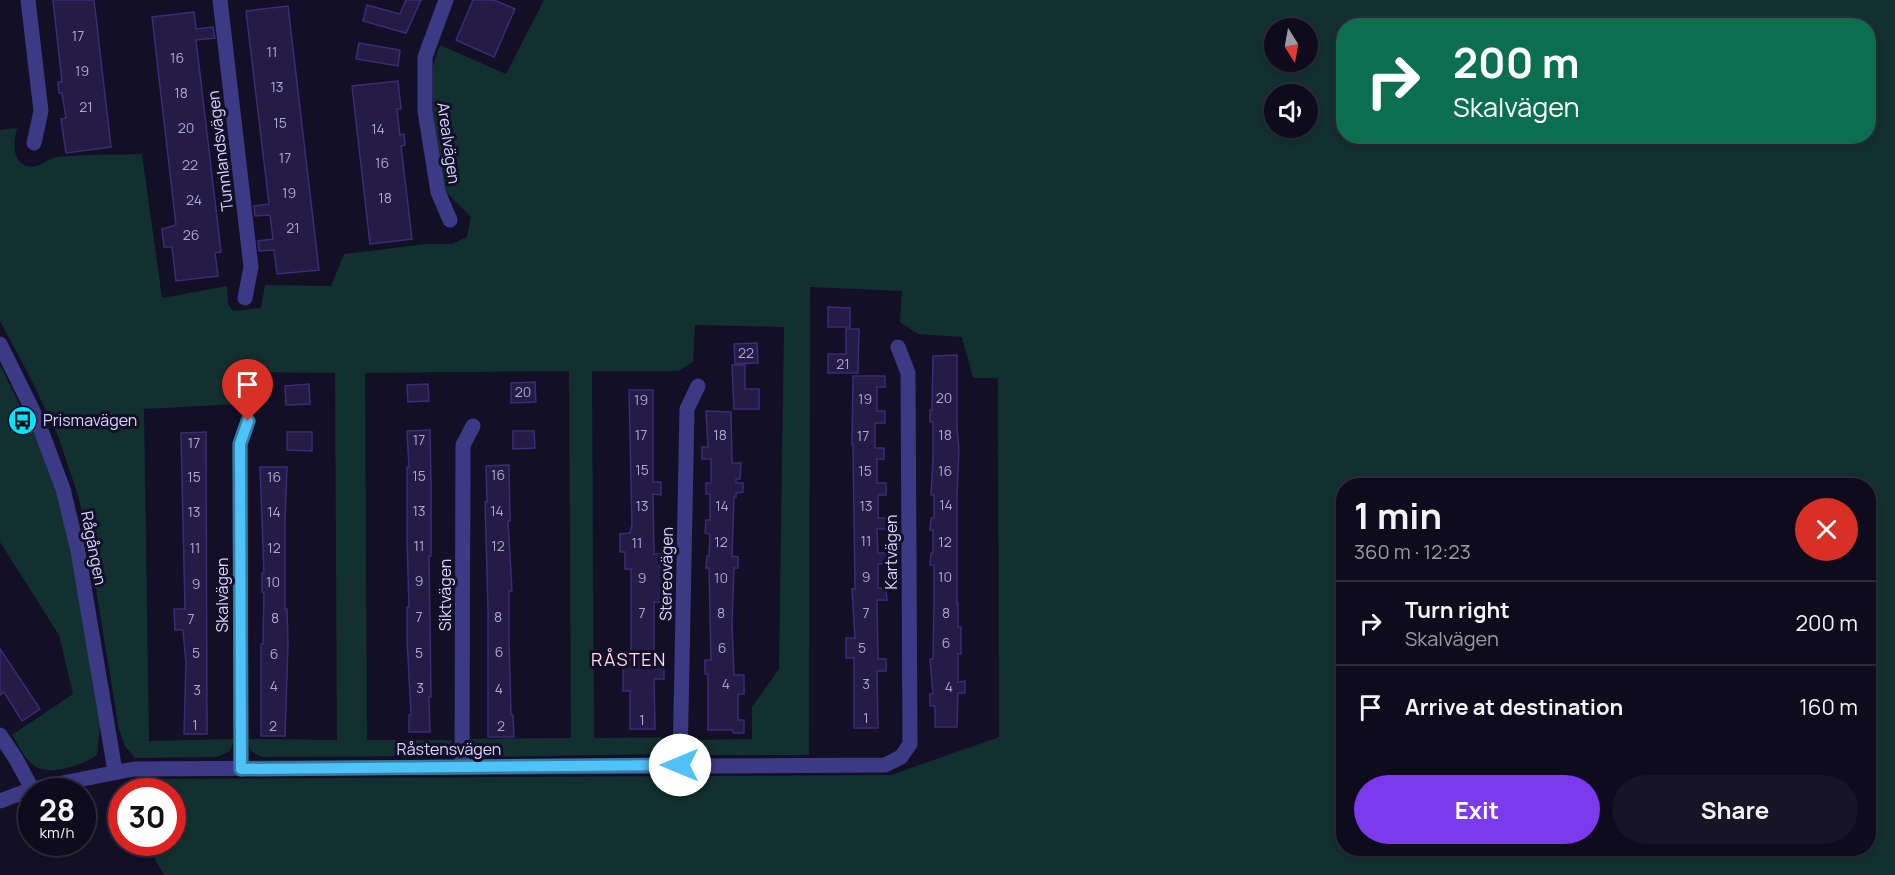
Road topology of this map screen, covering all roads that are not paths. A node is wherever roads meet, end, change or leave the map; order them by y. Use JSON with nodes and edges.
{"nodes":[{"id":1,"x":28,"y":0,"type":"edge"},
{"id":2,"x":220,"y":0,"type":"edge"},
{"id":3,"x":447,"y":0,"type":"edge"},
{"id":4,"x":34,"y":143,"type":"dead end"},
{"id":5,"x":450,"y":220,"type":"dead end"},
{"id":6,"x":245,"y":298,"type":"dead end"},
{"id":7,"x":0,"y":344,"type":"edge"},
{"id":8,"x":897,"y":347,"type":"dead end"},
{"id":9,"x":698,"y":386,"type":"dead end"},
{"id":10,"x":248,"y":421,"type":"dead end"},
{"id":11,"x":473,"y":426,"type":"dead end"},
{"id":12,"x":0,"y":735,"type":"edge"},
{"id":13,"x":902,"y":757,"type":"joint"},
{"id":14,"x":680,"y":765,"type":"junction"},
{"id":15,"x":462,"y":766,"type":"junction"},
{"id":16,"x":241,"y":769,"type":"junction"},
{"id":17,"x":115,"y":771,"type":"junction"},
{"id":18,"x":26,"y":778,"type":"edge"},
{"id":19,"x":83,"y":778,"type":"edge"},
{"id":20,"x":18,"y":794,"type":"edge"},
{"id":21,"x":0,"y":801,"type":"edge"}],
"edges":[{"from":1,"to":4,"type":"street"},
{"from":2,"to":6,"type":"street","name":"Tunnlandsvägen"},
{"from":3,"to":5,"type":"street","name":"Arealvägen"},
{"from":7,"to":17,"type":"street","name":"Rågången"},
{"from":8,"to":13,"type":"street","name":"Kartvägen"},
{"from":9,"to":14,"type":"street","name":"Stereovägen"},
{"from":10,"to":16,"type":"street","name":"Skalvägen"},
{"from":11,"to":15,"type":"street","name":"Siktvägen"},
{"from":12,"to":18,"type":"street"},
{"from":13,"to":14,"type":"street","name":"Råstensvägen"},
{"from":14,"to":15,"type":"street","name":"Råstensvägen"},
{"from":15,"to":16,"type":"street","name":"Råstensvägen"},
{"from":16,"to":17,"type":"street","name":"Råstensvägen"},
{"from":17,"to":19,"type":"street","name":"Råstensvägen"},
{"from":20,"to":21,"type":"street","name":"Råstensvägen"}]}
